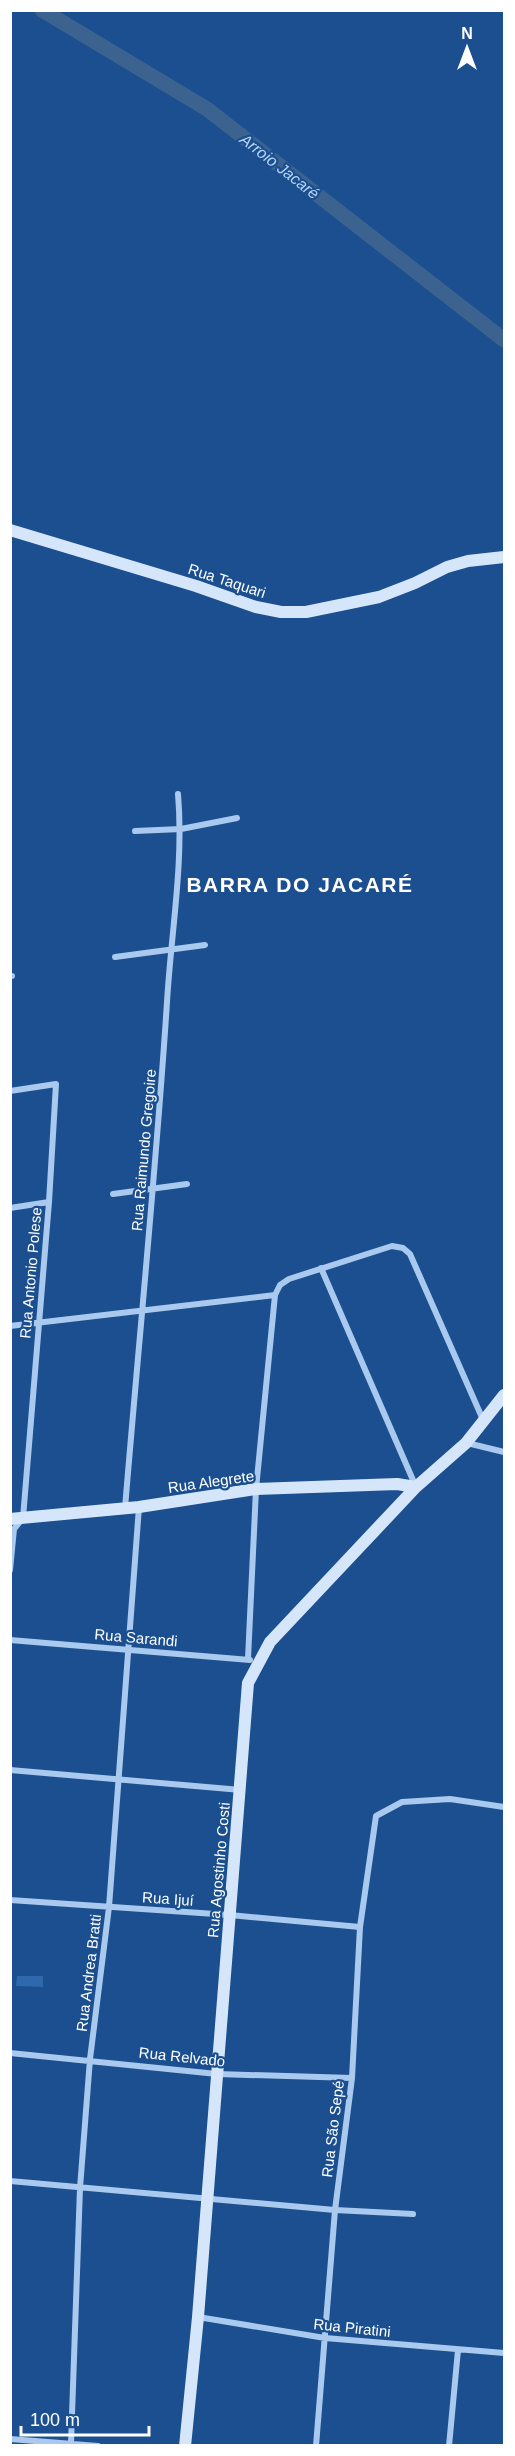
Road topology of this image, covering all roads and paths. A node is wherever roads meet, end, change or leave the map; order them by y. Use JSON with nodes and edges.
{"nodes":[{"id":1,"x":10,"y":530,"type":"edge"},
{"id":2,"x":504,"y":557,"type":"edge"},
{"id":3,"x":178,"y":794,"type":"dead end"},
{"id":4,"x":237,"y":818,"type":"dead end"},
{"id":5,"x":181,"y":829,"type":"junction"},
{"id":6,"x":135,"y":831,"type":"dead end"},
{"id":7,"x":205,"y":945,"type":"dead end"},
{"id":8,"x":170,"y":948,"type":"junction"},
{"id":9,"x":115,"y":957,"type":"dead end"},
{"id":10,"x":10,"y":1091,"type":"edge"},
{"id":11,"x":188,"y":1184,"type":"dead end"},
{"id":12,"x":153,"y":1189,"type":"junction"},
{"id":13,"x":113,"y":1194,"type":"dead end"},
{"id":14,"x":49,"y":1202,"type":"junction"},
{"id":15,"x":10,"y":1208,"type":"edge"},
{"id":16,"x":321,"y":1268,"type":"junction"},
{"id":17,"x":275,"y":1295,"type":"junction"},
{"id":18,"x":141,"y":1311,"type":"junction"},
{"id":19,"x":39,"y":1322,"type":"junction"},
{"id":20,"x":10,"y":1326,"type":"edge"},
{"id":21,"x":504,"y":1395,"type":"edge"},
{"id":22,"x":484,"y":1422,"type":"junction"},
{"id":23,"x":466,"y":1443,"type":"junction"},
{"id":24,"x":504,"y":1452,"type":"edge"},
{"id":25,"x":416,"y":1487,"type":"junction"},
{"id":26,"x":256,"y":1490,"type":"junction"},
{"id":27,"x":140,"y":1507,"type":"junction"},
{"id":28,"x":125,"y":1509,"type":"junction"},
{"id":29,"x":17,"y":1519,"type":"edge"},
{"id":30,"x":10,"y":1570,"type":"edge"},
{"id":31,"x":10,"y":1640,"type":"edge"},
{"id":32,"x":129,"y":1649,"type":"junction"},
{"id":33,"x":253,"y":1661,"type":"junction"},
{"id":34,"x":10,"y":1770,"type":"edge"},
{"id":35,"x":120,"y":1779,"type":"junction"},
{"id":36,"x":241,"y":1790,"type":"junction"},
{"id":37,"x":504,"y":1807,"type":"edge"},
{"id":38,"x":10,"y":1900,"type":"edge"},
{"id":39,"x":110,"y":1907,"type":"junction"},
{"id":40,"x":230,"y":1915,"type":"junction"},
{"id":41,"x":360,"y":1927,"type":"junction"},
{"id":42,"x":10,"y":2053,"type":"edge"},
{"id":43,"x":90,"y":2059,"type":"junction"},
{"id":44,"x":217,"y":2074,"type":"junction"},
{"id":45,"x":352,"y":2078,"type":"junction"},
{"id":46,"x":10,"y":2181,"type":"edge"},
{"id":47,"x":80,"y":2187,"type":"junction"},
{"id":48,"x":206,"y":2199,"type":"junction"},
{"id":49,"x":334,"y":2210,"type":"junction"},
{"id":50,"x":413,"y":2214,"type":"dead end"},
{"id":51,"x":198,"y":2317,"type":"junction"},
{"id":52,"x":325,"y":2338,"type":"junction"},
{"id":53,"x":458,"y":2350,"type":"junction"},
{"id":54,"x":504,"y":2353,"type":"edge"},
{"id":55,"x":10,"y":2439,"type":"edge"},
{"id":56,"x":71,"y":2443,"type":"junction"},
{"id":57,"x":98,"y":2445,"type":"edge"},
{"id":58,"x":186,"y":2445,"type":"edge"},
{"id":59,"x":316,"y":2445,"type":"edge"},
{"id":60,"x":449,"y":2445,"type":"edge"}],
"edges":[{"from":1,"to":2,"type":"street","name":"Rua Taquari"},
{"from":3,"to":5,"type":"street","name":"Rua Raimundo Gregoire"},
{"from":4,"to":5,"type":"street"},
{"from":5,"to":6,"type":"street"},
{"from":5,"to":8,"type":"street","name":"Rua Raimundo Gregoire"},
{"from":7,"to":8,"type":"street"},
{"from":8,"to":9,"type":"street"},
{"from":8,"to":12,"type":"street","name":"Rua Raimundo Gregoire"},
{"from":10,"to":14,"type":"street","name":"Rua Antonio Polese"},
{"from":11,"to":12,"type":"street"},
{"from":12,"to":13,"type":"street"},
{"from":12,"to":18,"type":"street","name":"Rua Raimundo Gregoire"},
{"from":14,"to":15,"type":"street"},
{"from":14,"to":19,"type":"street","name":"Rua Antonio Polese"},
{"from":16,"to":17,"type":"street"},
{"from":16,"to":22,"type":"street"},
{"from":16,"to":25,"type":"street"},
{"from":17,"to":18,"type":"street"},
{"from":17,"to":26,"type":"street"},
{"from":18,"to":19,"type":"street"},
{"from":18,"to":28,"type":"street","name":"Rua Raimundo Gregoire"},
{"from":19,"to":20,"type":"street"},
{"from":19,"to":29,"type":"street","name":"Rua Antonio Polese"},
{"from":21,"to":22,"type":"street","name":"Rua Agostinho Costi"},
{"from":22,"to":23,"type":"street","name":"Rua Agostinho Costi"},
{"from":23,"to":24,"type":"street"},
{"from":23,"to":25,"type":"street","name":"Rua Agostinho Costi"},
{"from":25,"to":26,"type":"street","name":"Rua Alegrete"},
{"from":25,"to":33,"type":"street","name":"Rua Agostinho Costi"},
{"from":26,"to":27,"type":"street","name":"Rua Alegrete"},
{"from":26,"to":33,"type":"street"},
{"from":27,"to":28,"type":"street","name":"Rua Alegrete"},
{"from":27,"to":32,"type":"street","name":"Rua Andrea Bratti"},
{"from":28,"to":29,"type":"street","name":"Rua Alegrete"},
{"from":29,"to":30,"type":"street","name":"Rua Antonio Polese"},
{"from":31,"to":32,"type":"street","name":"Rua Sarandi"},
{"from":32,"to":33,"type":"street","name":"Rua Sarandi"},
{"from":32,"to":35,"type":"street","name":"Rua Andrea Bratti"},
{"from":33,"to":36,"type":"street","name":"Rua Agostinho Costi"},
{"from":34,"to":35,"type":"street"},
{"from":35,"to":36,"type":"street"},
{"from":35,"to":39,"type":"street","name":"Rua Andrea Bratti"},
{"from":36,"to":40,"type":"street","name":"Rua Agostinho Costi"},
{"from":37,"to":41,"type":"street","name":"Rua São Sepé"},
{"from":38,"to":39,"type":"street","name":"Rua Ijuí"},
{"from":39,"to":40,"type":"street","name":"Rua Ijuí"},
{"from":39,"to":43,"type":"street","name":"Rua Andrea Bratti"},
{"from":40,"to":41,"type":"street","name":"Rua Ijuí"},
{"from":40,"to":44,"type":"street","name":"Rua Agostinho Costi"},
{"from":41,"to":45,"type":"street","name":"Rua São Sepé"},
{"from":42,"to":43,"type":"street","name":"Rua Relvado"},
{"from":43,"to":44,"type":"street","name":"Rua Relvado"},
{"from":43,"to":47,"type":"street","name":"Rua Andrea Bratti"},
{"from":44,"to":45,"type":"street","name":"Rua Relvado"},
{"from":44,"to":48,"type":"street","name":"Rua Agostinho Costi"},
{"from":45,"to":49,"type":"street","name":"Rua São Sepé"},
{"from":46,"to":47,"type":"street"},
{"from":47,"to":48,"type":"street"},
{"from":47,"to":56,"type":"street","name":"Rua Andrea Bratti"},
{"from":48,"to":49,"type":"street"},
{"from":48,"to":51,"type":"street","name":"Rua Agostinho Costi"},
{"from":49,"to":50,"type":"street"},
{"from":49,"to":52,"type":"street","name":"Rua São Sepé"},
{"from":51,"to":52,"type":"street","name":"Rua Piratini"},
{"from":51,"to":58,"type":"street","name":"Rua Agostinho Costi"},
{"from":52,"to":53,"type":"street","name":"Rua Piratini"},
{"from":52,"to":59,"type":"street","name":"Rua São Sepé"},
{"from":53,"to":54,"type":"street","name":"Rua Piratini"},
{"from":53,"to":60,"type":"street"},
{"from":55,"to":56,"type":"street"},
{"from":56,"to":57,"type":"street"}]}
